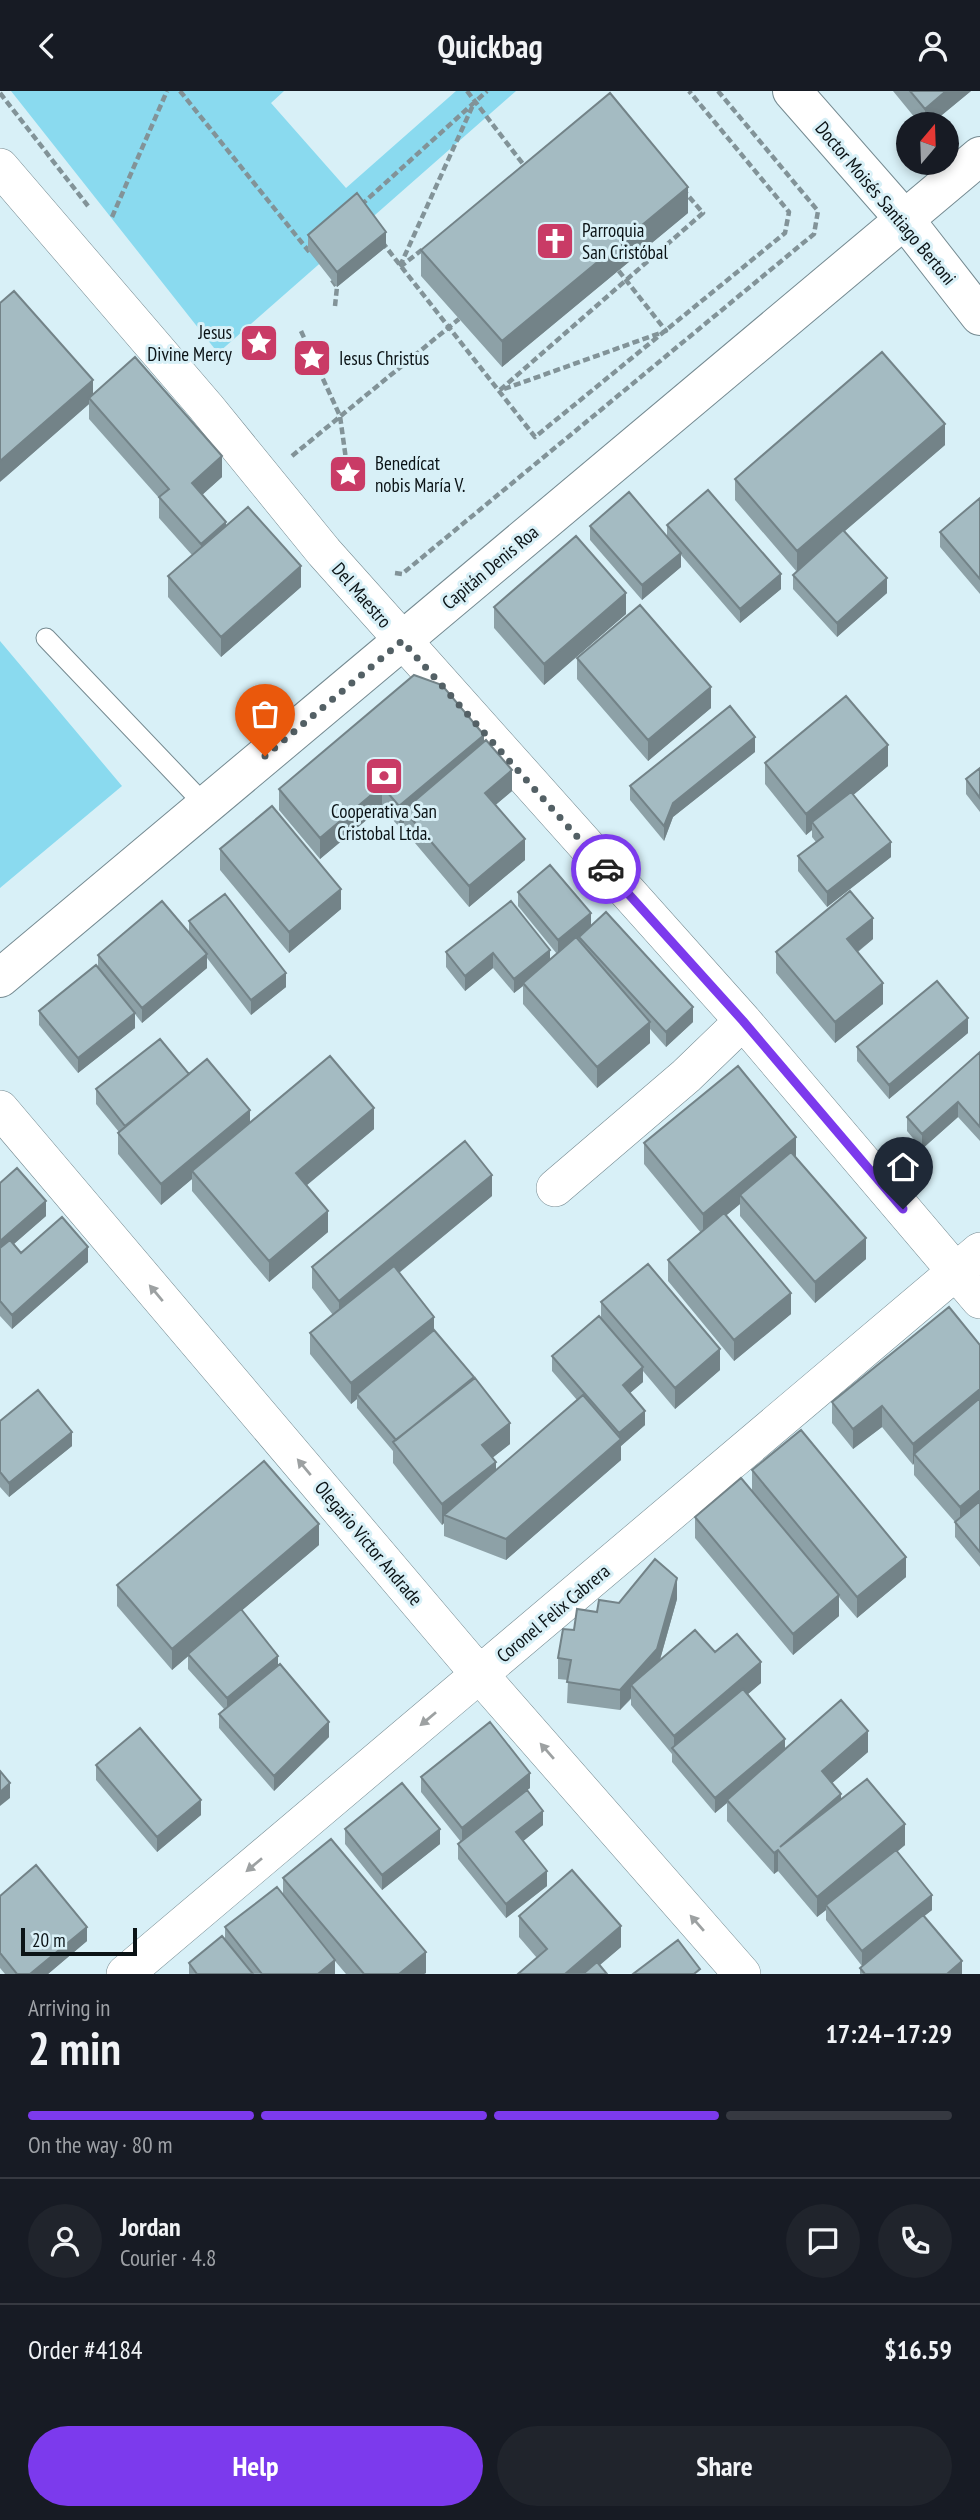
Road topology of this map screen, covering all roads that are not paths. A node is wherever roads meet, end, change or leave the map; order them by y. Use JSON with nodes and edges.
{"nodes":[{"id":1,"x":792,"y":91,"type":"edge"},
{"id":2,"x":980,"y":156,"type":"edge"},
{"id":3,"x":0,"y":167,"type":"edge"},
{"id":4,"x":905,"y":220,"type":"junction"},
{"id":5,"x":980,"y":316,"type":"edge"},
{"id":6,"x":46,"y":638,"type":"dead end"},
{"id":7,"x":402,"y":641,"type":"junction"},
{"id":8,"x":206,"y":806,"type":"junction"},
{"id":9,"x":0,"y":978,"type":"edge"},
{"id":10,"x":743,"y":1021,"type":"junction"},
{"id":11,"x":0,"y":1109,"type":"edge"},
{"id":12,"x":555,"y":1188,"type":"dead end"},
{"id":13,"x":968,"y":1261,"type":"edge"},
{"id":14,"x":980,"y":1300,"type":"edge"},
{"id":15,"x":480,"y":1675,"type":"junction"},
{"id":16,"x":125,"y":1974,"type":"edge"},
{"id":17,"x":741,"y":1974,"type":"edge"}],
"edges":[{"from":1,"to":4,"type":"main road","name":"Doctor Moisés Santiago Bertoni"},
{"from":2,"to":4,"type":"main road","name":"Capitán Denis Roa"},
{"from":3,"to":7,"type":"street","name":"Del Maestro"},
{"from":4,"to":5,"type":"main road","name":"Doctor Moisés Santiago Bertoni"},
{"from":4,"to":7,"type":"main road","name":"Capitán Denis Roa"},
{"from":6,"to":8,"type":"lane"},
{"from":7,"to":8,"type":"main road","name":"Capitán Denis Roa"},
{"from":7,"to":10,"type":"street","name":"Del Maestro"},
{"from":8,"to":9,"type":"main road","name":"Capitán Denis Roa"},
{"from":10,"to":12,"type":"street"},
{"from":10,"to":13,"type":"street","name":"Del Maestro"},
{"from":15,"to":11,"type":"street","name":"Olegario Victor Andrade","one_way":true},
{"from":13,"to":14,"type":"street","name":"Del Maestro"},
{"from":13,"to":15,"type":"street","name":"Coronel Felix Cabrera"},
{"from":15,"to":16,"type":"street","name":"Coronel Felix Cabrera","one_way":true},
{"from":17,"to":15,"type":"street","name":"Olegario Victor Andrade","one_way":true}]}
